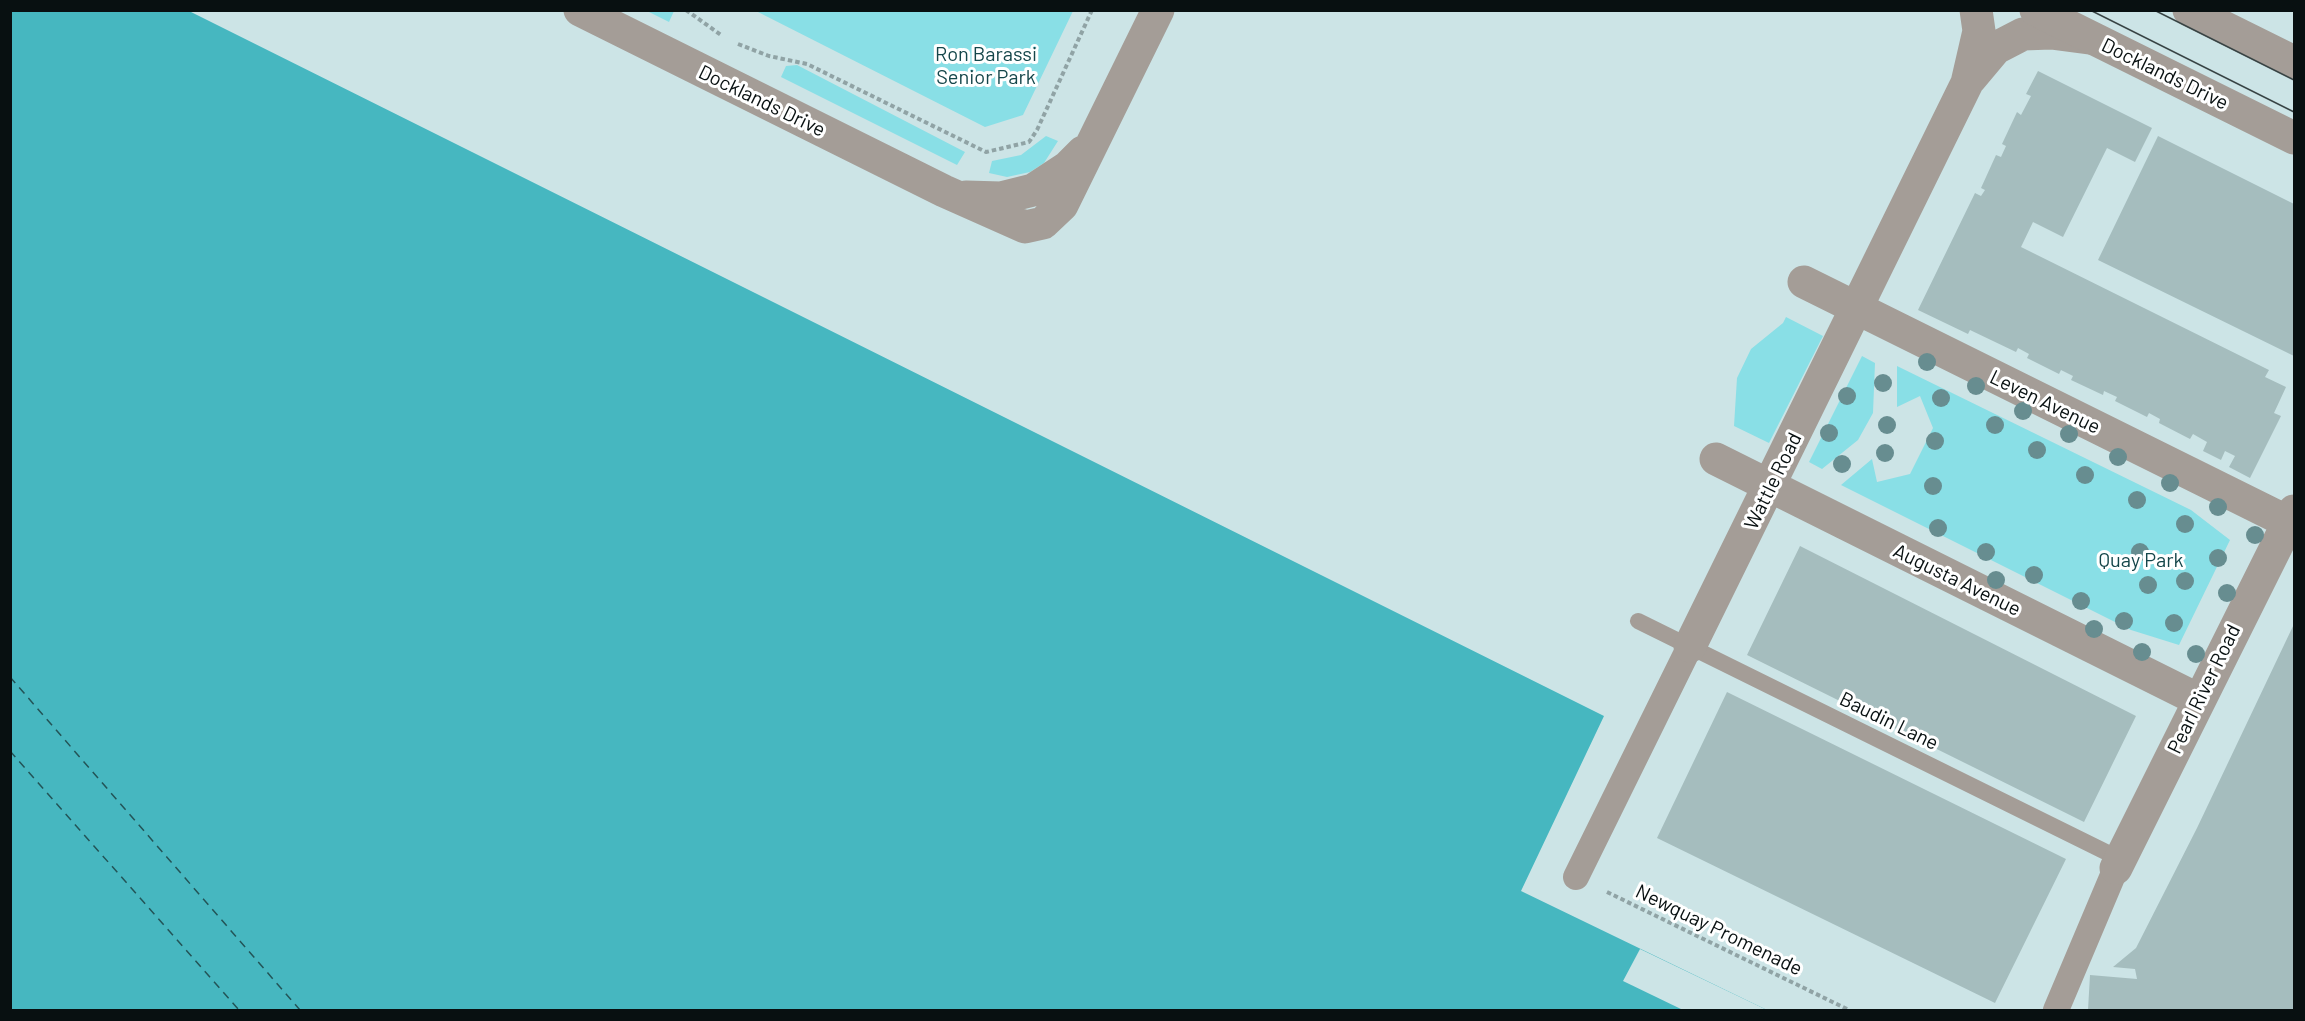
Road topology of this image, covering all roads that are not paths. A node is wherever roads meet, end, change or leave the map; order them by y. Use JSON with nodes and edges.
{"nodes":[{"id":1,"x":580,"y":10,"type":"edge"},
{"id":2,"x":1158,"y":10,"type":"edge"},
{"id":3,"x":1976,"y":10,"type":"edge"},
{"id":4,"x":2036,"y":10,"type":"edge"},
{"id":5,"x":2189,"y":10,"type":"edge"},
{"id":6,"x":2096,"y":39,"type":"junction"},
{"id":7,"x":2295,"y":62,"type":"edge"},
{"id":8,"x":1967,"y":83,"type":"junction"},
{"id":9,"x":2295,"y":138,"type":"edge"},
{"id":10,"x":1804,"y":282,"type":"dead end"},
{"id":11,"x":1857,"y":310,"type":"junction"},
{"id":12,"x":1716,"y":459,"type":"dead end"},
{"id":13,"x":1770,"y":488,"type":"junction"},
{"id":14,"x":2291,"y":516,"type":"edge"},
{"id":15,"x":1638,"y":621,"type":"dead end"},
{"id":16,"x":1690,"y":646,"type":"junction"},
{"id":17,"x":2199,"y":700,"type":"junction"},
{"id":18,"x":2118,"y":864,"type":"junction"},
{"id":19,"x":1575,"y":877,"type":"road end"},
{"id":20,"x":2056,"y":1011,"type":"edge"}],
"edges":[{"from":1,"to":2,"type":"street","name":"Docklands Drive"},
{"from":3,"to":8,"type":"street","name":"Wattle Road"},
{"from":4,"to":6,"type":"street","name":"Docklands Drive"},
{"from":5,"to":7,"type":"street"},
{"from":6,"to":8,"type":"street","name":"Wattle Road"},
{"from":6,"to":9,"type":"street","name":"Docklands Drive"},
{"from":8,"to":11,"type":"street","name":"Wattle Road"},
{"from":10,"to":11,"type":"street","name":"Leven Avenue"},
{"from":11,"to":13,"type":"street","name":"Wattle Road"},
{"from":11,"to":14,"type":"street","name":"Leven Avenue"},
{"from":12,"to":13,"type":"street","name":"Augusta Avenue"},
{"from":13,"to":16,"type":"street","name":"Wattle Road"},
{"from":13,"to":17,"type":"street","name":"Augusta Avenue"},
{"from":14,"to":17,"type":"street","name":"Pearl River Road"},
{"from":15,"to":16,"type":"lane","name":"Baudin Lane"},
{"from":16,"to":18,"type":"lane","name":"Baudin Lane"},
{"from":16,"to":19,"type":"street","name":"Wattle Road"},
{"from":17,"to":18,"type":"street","name":"Pearl River Road"},
{"from":18,"to":20,"type":"street"}]}
